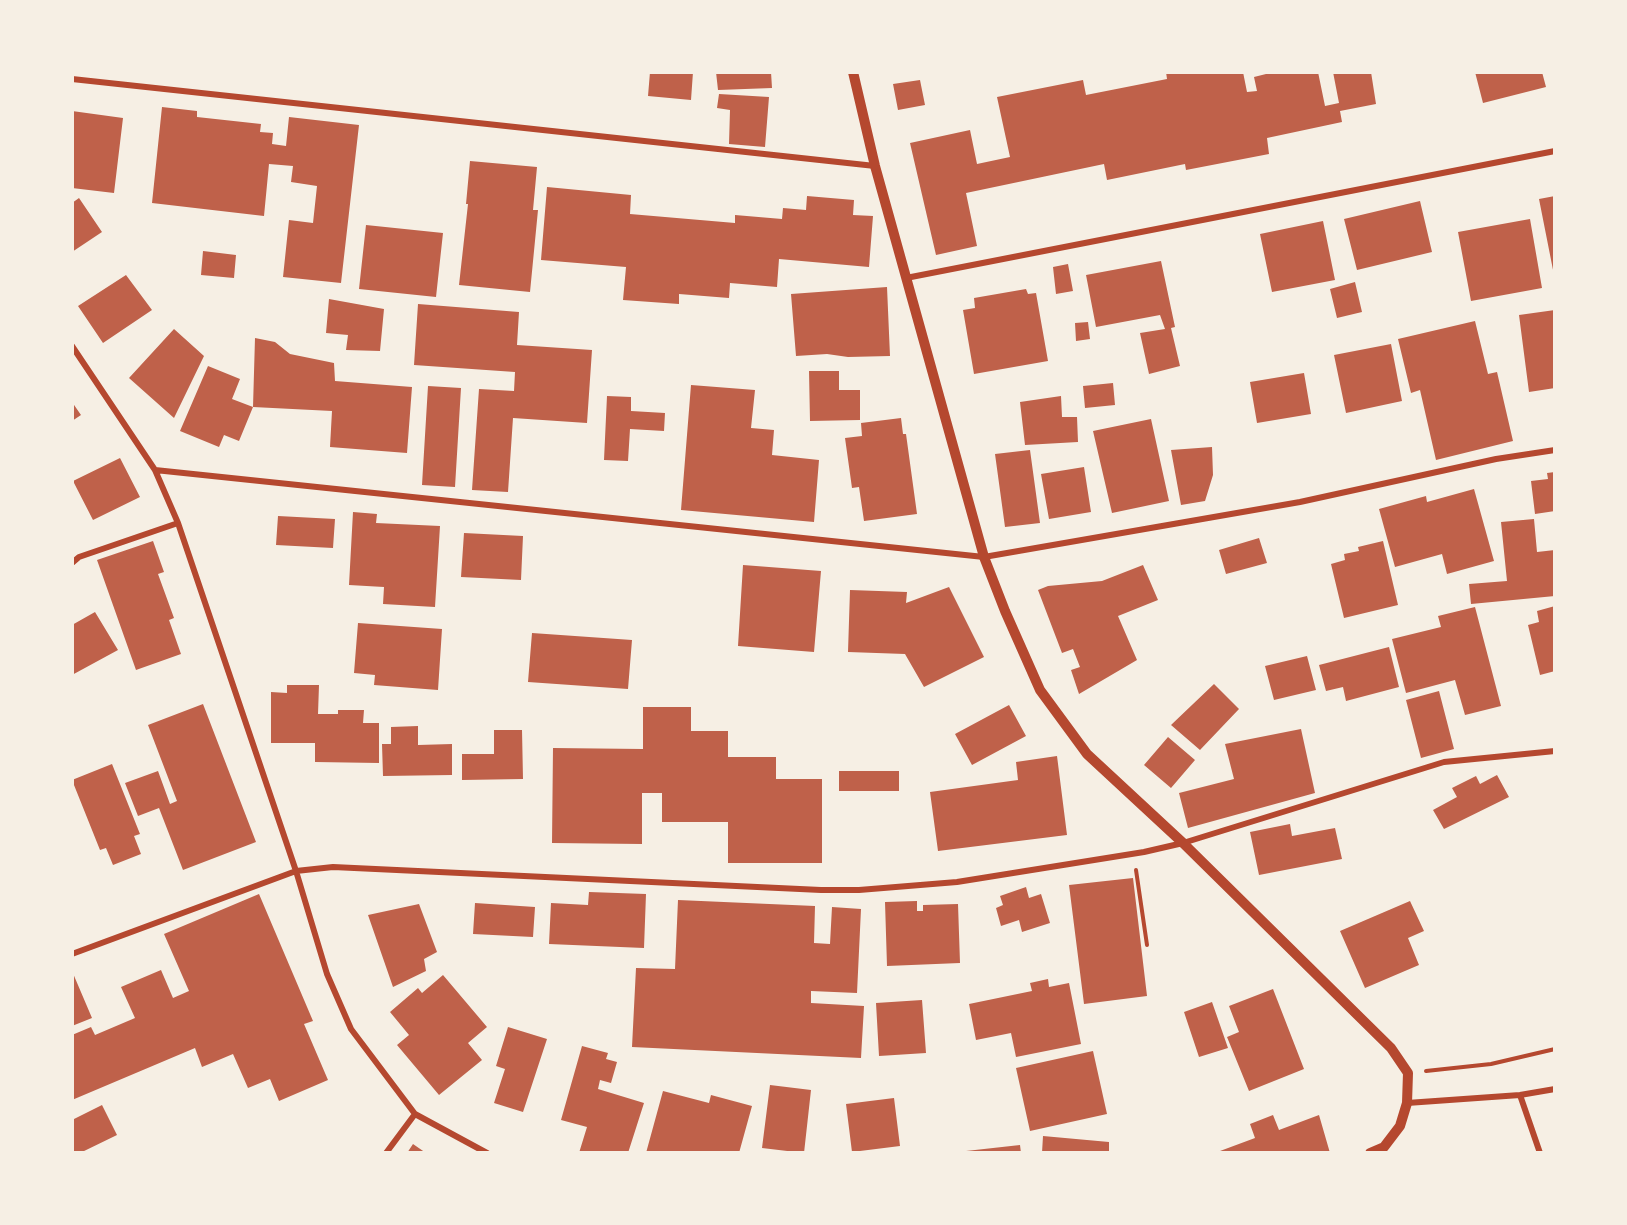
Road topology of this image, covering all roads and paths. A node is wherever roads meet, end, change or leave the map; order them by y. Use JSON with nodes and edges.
{"nodes":[{"id":1,"x":853,"y":72,"type":"edge"},
{"id":2,"x":72,"y":79,"type":"edge"},
{"id":3,"x":1555,"y":151,"type":"edge"},
{"id":4,"x":875,"y":166,"type":"junction"},
{"id":5,"x":906,"y":278,"type":"junction"},
{"id":6,"x":72,"y":346,"type":"edge"},
{"id":7,"x":1555,"y":450,"type":"edge"},
{"id":8,"x":155,"y":470,"type":"junction"},
{"id":9,"x":178,"y":523,"type":"junction"},
{"id":10,"x":984,"y":557,"type":"junction"},
{"id":11,"x":72,"y":563,"type":"edge"},
{"id":12,"x":1555,"y":751,"type":"edge"},
{"id":13,"x":1183,"y":843,"type":"junction"},
{"id":14,"x":1133,"y":854,"type":"junction"},
{"id":15,"x":296,"y":872,"type":"junction"},
{"id":16,"x":1147,"y":945,"type":"dead end"},
{"id":17,"x":72,"y":954,"type":"edge"},
{"id":18,"x":1555,"y":1049,"type":"edge"},
{"id":19,"x":1408,"y":1073,"type":"junction"},
{"id":20,"x":1555,"y":1089,"type":"edge"},
{"id":21,"x":1520,"y":1095,"type":"junction"},
{"id":22,"x":1407,"y":1103,"type":"junction"},
{"id":23,"x":415,"y":1114,"type":"junction"},
{"id":24,"x":386,"y":1153,"type":"edge"},
{"id":25,"x":487,"y":1153,"type":"edge"},
{"id":26,"x":1370,"y":1153,"type":"edge"},
{"id":27,"x":1540,"y":1153,"type":"edge"}],
"edges":[{"from":1,"to":4,"type":"street"},
{"from":2,"to":4,"type":"street"},
{"from":3,"to":5,"type":"street"},
{"from":4,"to":5,"type":"street"},
{"from":5,"to":10,"type":"street"},
{"from":6,"to":8,"type":"street"},
{"from":7,"to":10,"type":"street"},
{"from":8,"to":9,"type":"street"},
{"from":8,"to":10,"type":"street"},
{"from":9,"to":11,"type":"street"},
{"from":9,"to":15,"type":"street"},
{"from":10,"to":13,"type":"street"},
{"from":12,"to":13,"type":"street"},
{"from":13,"to":14,"type":"street"},
{"from":13,"to":19,"type":"street"},
{"from":14,"to":15,"type":"street"},
{"from":14,"to":16,"type":"path"},
{"from":15,"to":17,"type":"street"},
{"from":15,"to":23,"type":"street"},
{"from":18,"to":19,"type":"path"},
{"from":19,"to":22,"type":"street"},
{"from":20,"to":21,"type":"street"},
{"from":21,"to":22,"type":"street"},
{"from":21,"to":27,"type":"street"},
{"from":22,"to":26,"type":"street"},
{"from":23,"to":24,"type":"street"},
{"from":23,"to":25,"type":"street"}]}
